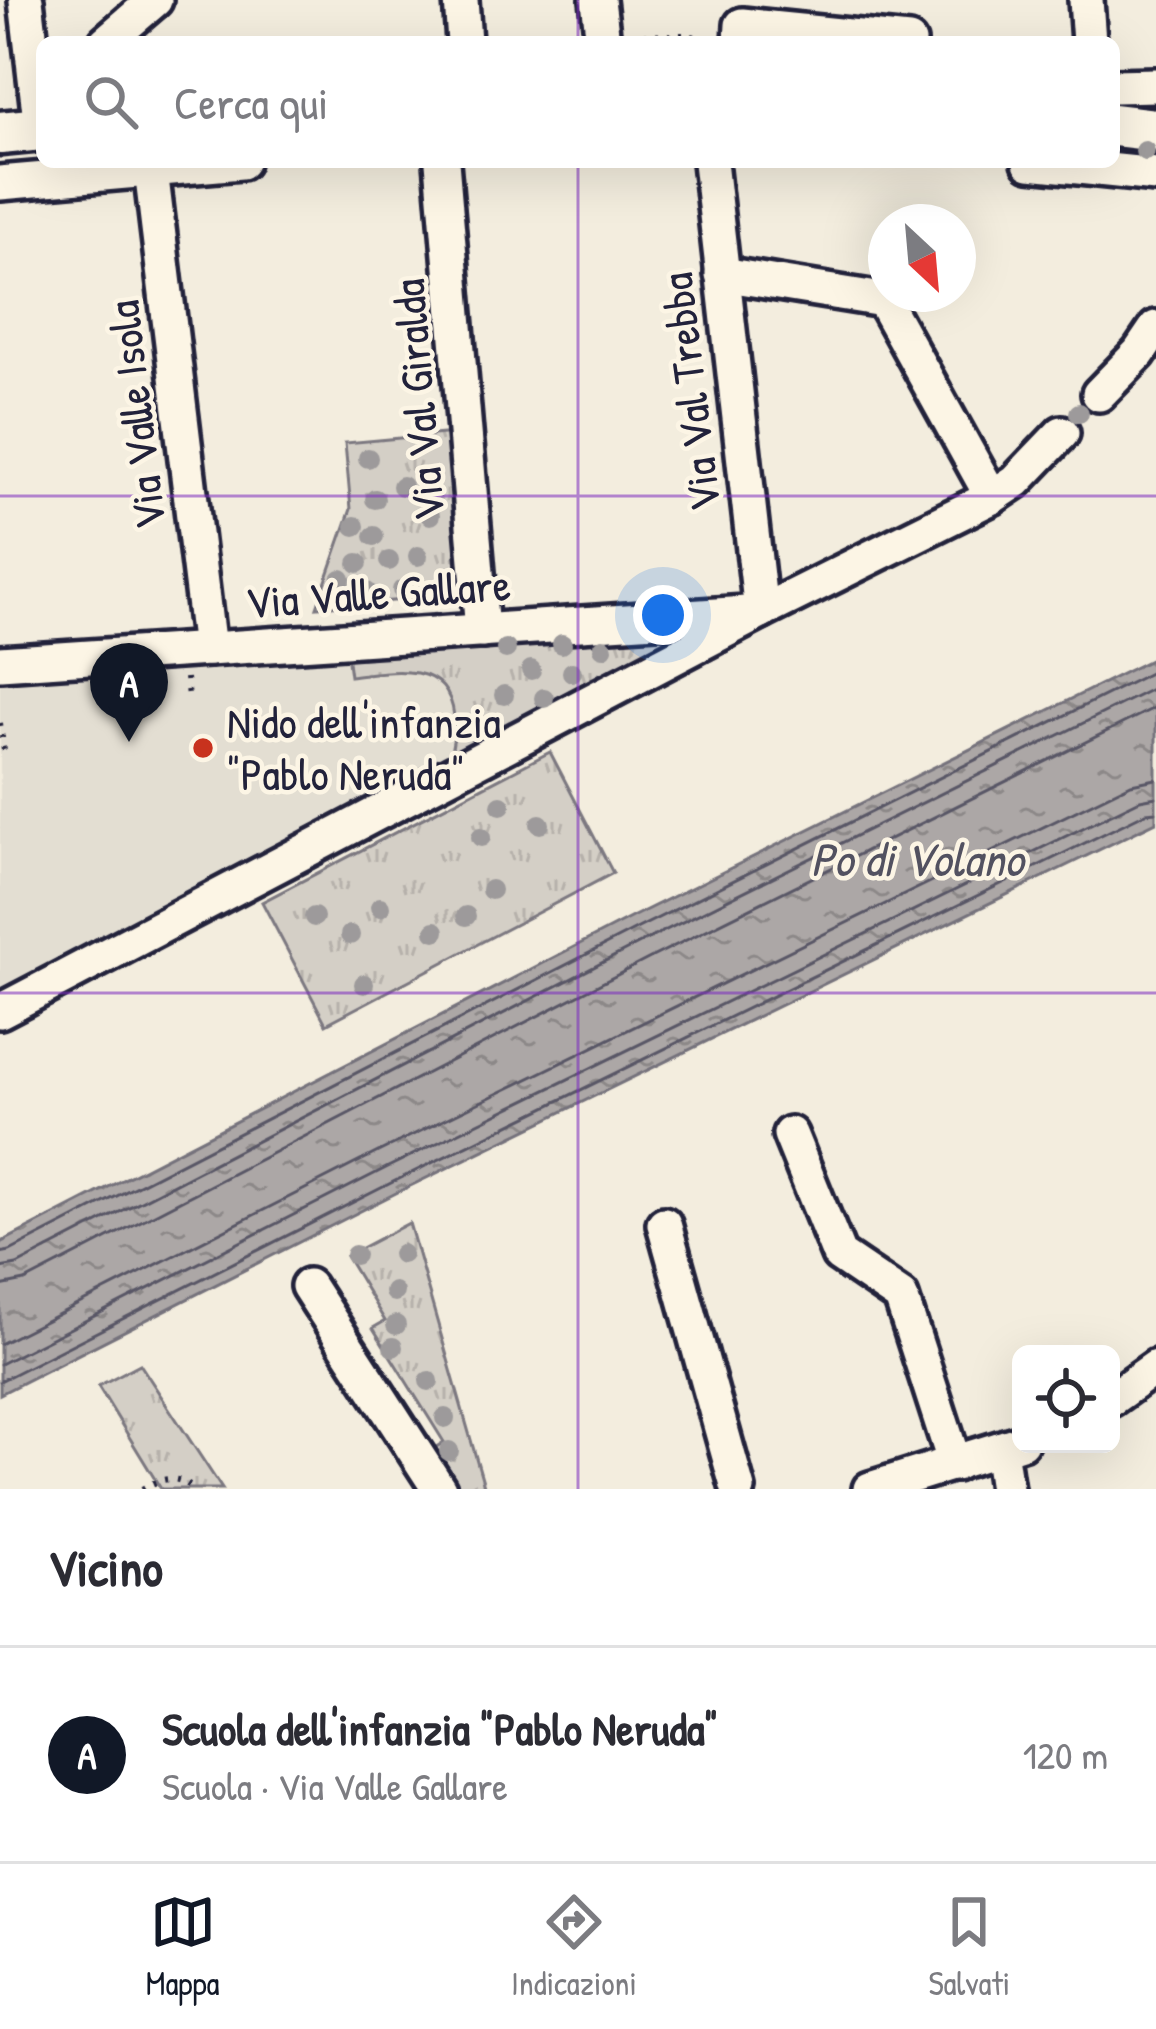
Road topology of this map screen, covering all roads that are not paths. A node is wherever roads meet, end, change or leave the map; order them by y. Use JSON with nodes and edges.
{"nodes":[{"id":1,"x":26,"y":0,"type":"edge"},
{"id":2,"x":155,"y":0,"type":"edge"},
{"id":3,"x":461,"y":0,"type":"edge"},
{"id":4,"x":598,"y":0,"type":"edge"},
{"id":5,"x":1086,"y":0,"type":"edge"},
{"id":6,"x":113,"y":36,"type":"edge"},
{"id":7,"x":464,"y":36,"type":"edge"},
{"id":8,"x":602,"y":36,"type":"edge"},
{"id":9,"x":741,"y":36,"type":"edge"},
{"id":10,"x":850,"y":36,"type":"edge"},
{"id":11,"x":1089,"y":36,"type":"edge"},
{"id":12,"x":1156,"y":85,"type":"edge"},
{"id":13,"x":36,"y":86,"type":"edge"},
{"id":14,"x":1120,"y":86,"type":"edge"},
{"id":15,"x":1120,"y":126,"type":"edge"},
{"id":16,"x":36,"y":129,"type":"edge"},
{"id":17,"x":1156,"y":130,"type":"edge"},
{"id":18,"x":0,"y":133,"type":"edge"},
{"id":19,"x":174,"y":168,"type":"edge"},
{"id":20,"x":443,"y":168,"type":"edge"},
{"id":21,"x":711,"y":168,"type":"edge"},
{"id":22,"x":1088,"y":168,"type":"edge"},
{"id":23,"x":152,"y":170,"type":"junction"},
{"id":24,"x":1156,"y":175,"type":"edge"},
{"id":25,"x":0,"y":183,"type":"edge"},
{"id":26,"x":722,"y":274,"type":"junction"},
{"id":27,"x":1156,"y":328,"type":"edge"},
{"id":28,"x":1100,"y":394,"type":"dead end"},
{"id":29,"x":1062,"y":434,"type":"dead end"},
{"id":30,"x":992,"y":497,"type":"junction"},
{"id":31,"x":761,"y":612,"type":"junction"},
{"id":32,"x":482,"y":631,"type":"junction"},
{"id":33,"x":209,"y":649,"type":"junction"},
{"id":34,"x":0,"y":663,"type":"edge"},
{"id":35,"x":0,"y":1011,"type":"edge"},
{"id":36,"x":790,"y":1134,"type":"dead end"},
{"id":37,"x":664,"y":1224,"type":"dead end"},
{"id":38,"x":308,"y":1286,"type":"dead end"},
{"id":39,"x":1156,"y":1366,"type":"edge"},
{"id":40,"x":1120,"y":1392,"type":"edge"},
{"id":41,"x":1010,"y":1445,"type":"edge"},
{"id":42,"x":955,"y":1463,"type":"junction"},
{"id":43,"x":439,"y":1489,"type":"edge"},
{"id":44,"x":738,"y":1489,"type":"edge"},
{"id":45,"x":870,"y":1489,"type":"edge"},
{"id":46,"x":1006,"y":1489,"type":"edge"}],
"edges":[{"from":1,"to":13,"type":"street"},
{"from":2,"to":6,"type":"street"},
{"from":3,"to":7,"type":"street"},
{"from":4,"to":8,"type":"street"},
{"from":5,"to":11,"type":"street"},
{"from":9,"to":10,"type":"street"},
{"from":12,"to":14,"type":"street"},
{"from":15,"to":17,"type":"main road"},
{"from":16,"to":18,"type":"main road"},
{"from":19,"to":23,"type":"street"},
{"from":20,"to":32,"type":"street","name":"Via Val Giralda"},
{"from":21,"to":26,"type":"street","name":"Via Val Trebba"},
{"from":22,"to":24,"type":"street"},
{"from":23,"to":25,"type":"street"},
{"from":23,"to":33,"type":"street","name":"Via Valle Isola"},
{"from":26,"to":30,"type":"street"},
{"from":26,"to":31,"type":"street","name":"Via Val Trebba"},
{"from":27,"to":28,"type":"street"},
{"from":29,"to":30,"type":"street"},
{"from":30,"to":31,"type":"street"},
{"from":31,"to":32,"type":"street","name":"Via Valle Gallare"},
{"from":31,"to":35,"type":"street"},
{"from":32,"to":33,"type":"street","name":"Via Valle Gallare"},
{"from":33,"to":34,"type":"street","name":"Via Valle Gallare"},
{"from":36,"to":42,"type":"street"},
{"from":37,"to":44,"type":"street"},
{"from":38,"to":43,"type":"street"},
{"from":39,"to":40,"type":"street"},
{"from":41,"to":42,"type":"street"},
{"from":41,"to":46,"type":"street"},
{"from":42,"to":45,"type":"street"}]}
